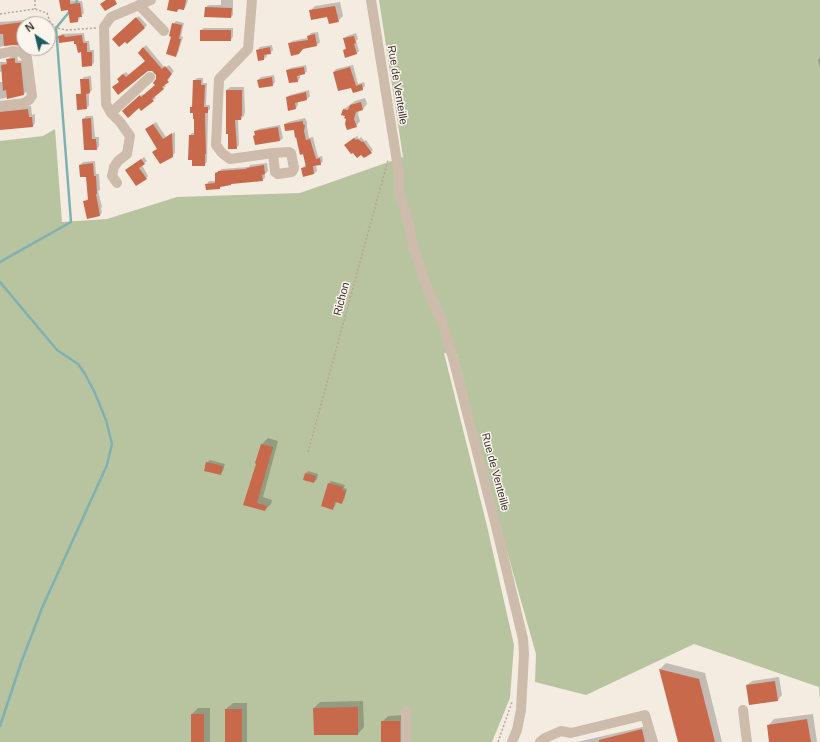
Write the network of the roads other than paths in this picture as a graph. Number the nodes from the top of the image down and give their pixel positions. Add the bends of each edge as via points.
1 (151, 0) edge
2 (252, 0) edge
3 (371, 0) edge
4 (139, 5) junction
5 (164, 31) dead end
6 (0, 54) edge
7 (150, 77) dead end
8 (0, 106) edge
9 (111, 113) junction
10 (273, 153) dead end
11 (117, 183) dead end
12 (743, 710) dead end
13 (406, 711) dead end
14 (406, 742) edge
15 (512, 742) edge
16 (540, 742) edge
17 (653, 742) edge
18 (747, 742) edge

1 - 4 street
2 - 10 street via 248,49 219,79 216,145 230,159
3 - 15 street, Rue de Venteille via 399,174 405,191 406,214 414,248 442,322 523,639 521,710
4 - 5 street
4 - 9 street via 111,17 104,27 106,104
6 - 8 street via 21,52 27,58 32,96 24,103
7 - 9 street
9 - 11 street via 130,136 127,154 114,167 112,176
12 - 18 street
13 - 14 street
16 - 17 street via 561,731 571,733 645,715

